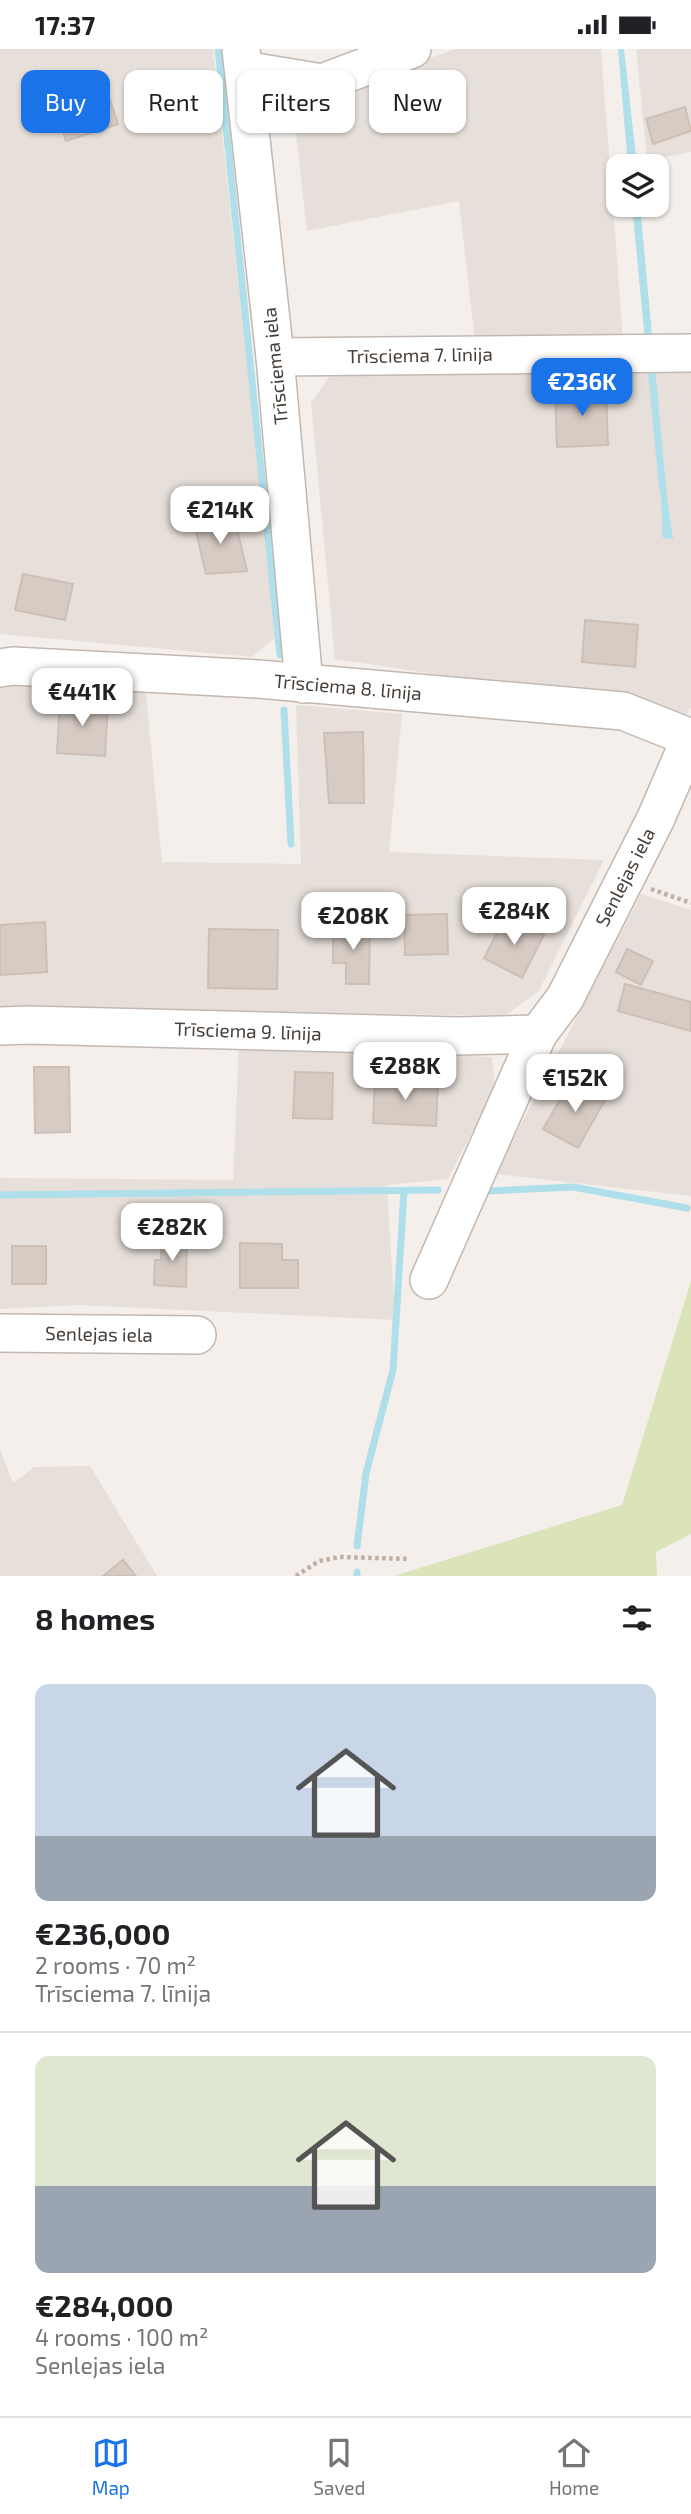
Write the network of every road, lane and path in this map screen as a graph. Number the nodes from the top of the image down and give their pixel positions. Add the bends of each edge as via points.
1 (412, 49) edge
2 (243, 60) edge
3 (691, 353) edge
4 (275, 357) junction
5 (0, 668) edge
6 (304, 684) junction
7 (691, 738) edge
8 (624, 880) junction
9 (691, 903) edge
10 (0, 1026) edge
11 (538, 1034) junction
12 (429, 1280) dead end
13 (0, 1333) edge
14 (197, 1335) dead end
15 (410, 1559) dead end
16 (296, 1576) edge

1 - 2 street via 322,83
2 - 4 street, Trīsciema iela
3 - 4 street, Trīsciema 7. līnija
4 - 6 street, Trīsciema iela
5 - 6 street, Trīsciema 8. līnija
6 - 7 street, Trīsciema 8. līnija via 623,711
7 - 8 street, Senlejas iela
8 - 9 path
8 - 11 street, Senlejas iela via 565,998
10 - 11 street, Trīsciema 9. līnija
11 - 12 street, Senlejas iela
13 - 14 street, Senlejas iela
15 - 16 path via 340,1557 319,1561

